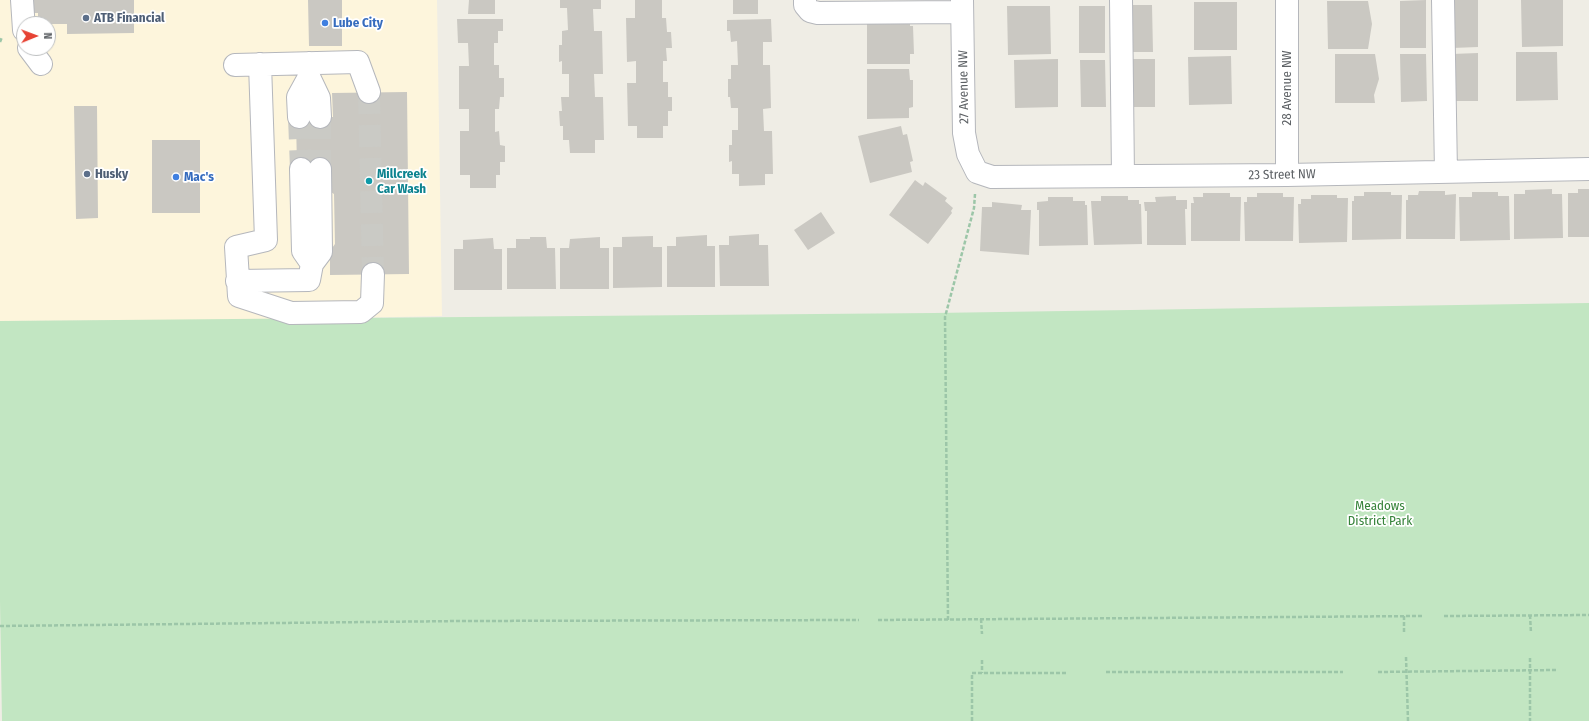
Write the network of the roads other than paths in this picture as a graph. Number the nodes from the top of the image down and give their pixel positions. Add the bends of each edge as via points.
1 (22, 0) edge
2 (805, 0) edge
3 (1121, 0) edge
4 (1287, 0) edge
5 (1443, 0) edge
6 (962, 6) edge
7 (23, 16) edge
8 (260, 64) junction
9 (235, 65) dead end
10 (309, 70) junction
11 (369, 92) tunnel mouth
12 (310, 117) tunnel mouth
13 (310, 169) tunnel mouth
14 (1589, 169) edge
15 (977, 172) joint
16 (1446, 172) junction
17 (1287, 175) junction
18 (1123, 176) junction
19 (373, 274) tunnel mouth
20 (237, 281) junction

1 - 7 street
2 - 6 street via 810,11 818,13
3 - 18 street
4 - 17 street, 28 Avenue NW
5 - 16 street
6 - 15 street, 27 Avenue NW via 964,133 968,154
8 - 9 street
8 - 10 street
8 - 20 street via 266,240 236,247
10 - 11 street via 358,62
10 - 12 street via 319,98
13 - 20 street via 303,251 312,264 309,280
14 - 16 street, 23 Street NW
15 - 18 street, 23 Street NW via 992,177
16 - 17 street, 23 Street NW
17 - 18 street, 23 Street NW
19 - 20 street via 372,303 361,312 291,313 239,296

